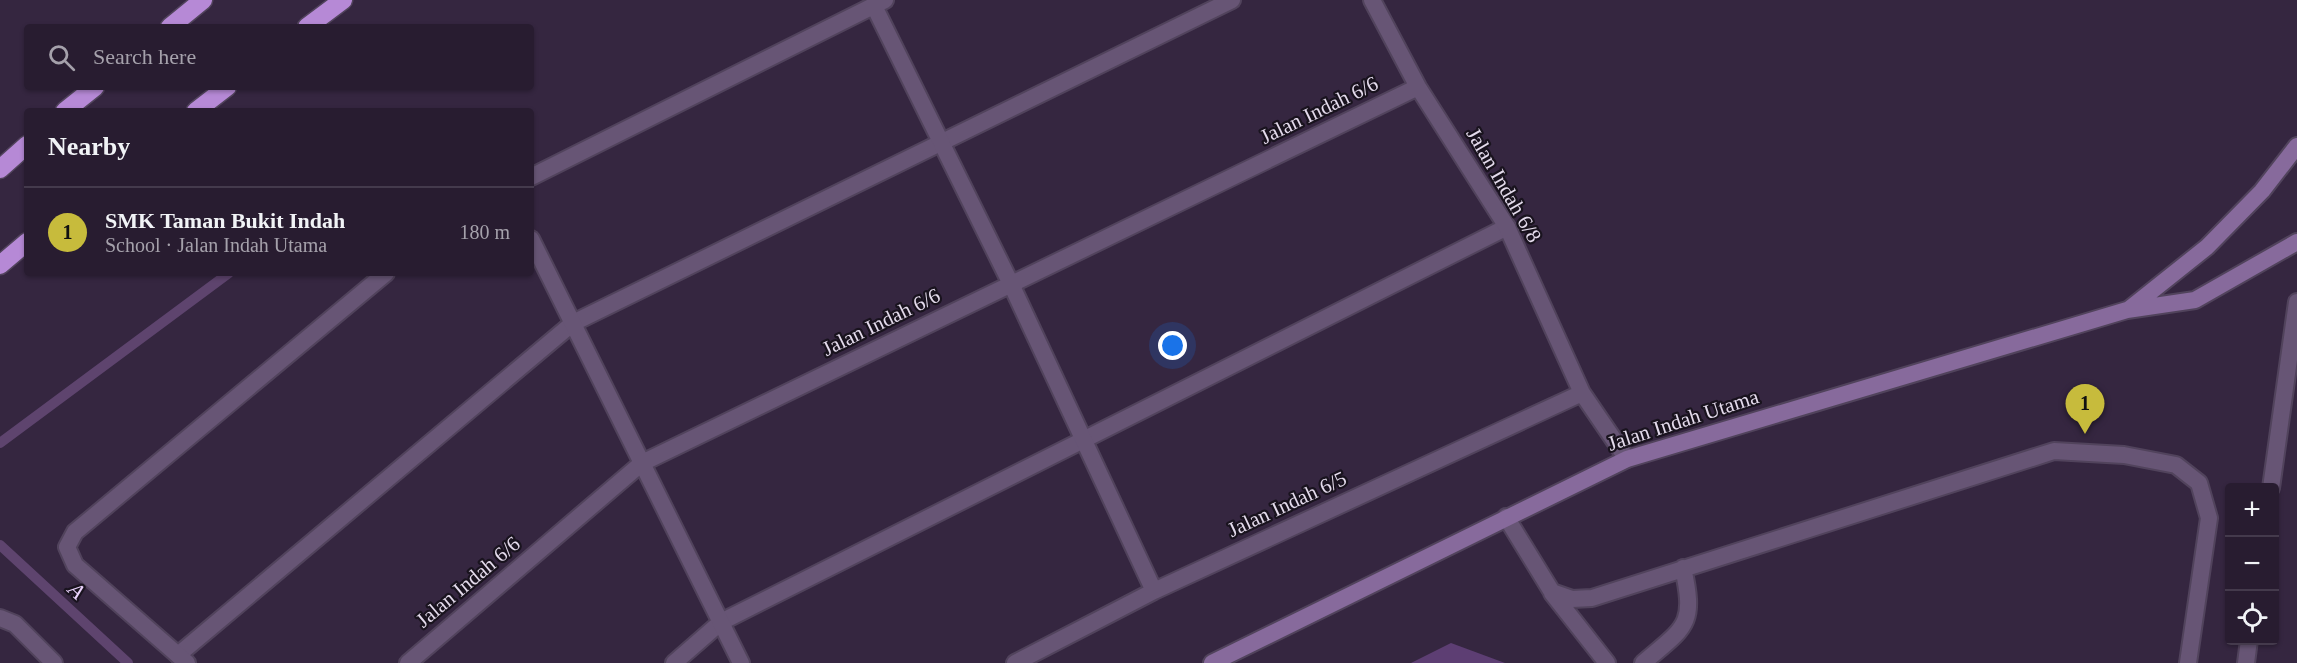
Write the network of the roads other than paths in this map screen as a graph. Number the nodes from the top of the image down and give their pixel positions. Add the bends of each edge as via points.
1 (203, 0) edge
2 (343, 0) edge
3 (1232, 0) edge
4 (1372, 0) edge
5 (880, 3) edge
6 (174, 24) edge
7 (311, 24) edge
8 (1418, 87) junction
9 (91, 90) edge
10 (223, 90) edge
11 (69, 108) edge
12 (200, 108) edge
13 (942, 143) junction
14 (2297, 146) edge
15 (24, 148) edge
16 (0, 168) edge
17 (534, 176) edge
18 (1507, 227) junction
19 (2297, 242) edge
20 (24, 245) edge
21 (534, 245) edge
22 (0, 265) edge
23 (382, 276) edge
24 (1011, 284) junction
25 (2297, 302) edge
26 (2127, 310) junction
27 (573, 323) junction
28 (1582, 393) junction
29 (1083, 438) junction
30 (1627, 459) junction
31 (642, 463) junction
32 (2272, 483) edge
33 (1506, 517) junction
34 (1683, 568) junction
35 (1154, 591) junction
36 (1552, 592) junction
37 (0, 618) edge
38 (721, 622) junction
39 (2248, 645) edge
40 (182, 659) edge
41 (54, 663) edge
42 (408, 663) edge
43 (674, 663) edge
44 (741, 663) edge
45 (1015, 663) edge
46 (1212, 663) edge
47 (1607, 663) edge
48 (1643, 663) edge
49 (2188, 663) edge
50 (2246, 663) edge

1 - 6 highway
2 - 7 highway
3 - 13 street
4 - 8 street, Jalan Indah 6/8
5 - 13 street
5 - 17 street
8 - 18 street, Jalan Indah 6/8
8 - 24 street, Jalan Indah 6/6
9 - 11 highway
10 - 12 highway
13 - 24 street
13 - 27 street
14 - 26 main road via 2262,191 2207,247
15 - 16 highway
18 - 28 street, Jalan Indah 6/8
18 - 29 street
19 - 26 main road via 2195,300
20 - 22 highway
21 - 27 street
23 - 40 street via 75,532 67,547 75,565
24 - 29 street
24 - 31 street, Jalan Indah 6/6
25 - 32 street
26 - 30 main road, Jalan Indah Utama
27 - 31 street
27 - 40 street
28 - 30 street, Jalan Indah 6/8
28 - 35 street, Jalan Indah 6/5
29 - 35 street
29 - 38 street
30 - 33 main road, Jalan Indah Utama
31 - 38 street
31 - 42 street, Jalan Indah 6/6
33 - 36 street
33 - 46 main road, Jalan Indah Utama
34 - 36 street via 1592,598 1572,599
34 - 48 street via 1690,597 1684,624
34 - 49 street via 2054,451 2124,455 2176,465 2199,483 2210,518
35 - 45 street, Jalan Indah 6/5
36 - 47 street
37 - 41 street via 15,624
38 - 43 street
38 - 44 street
39 - 50 street

